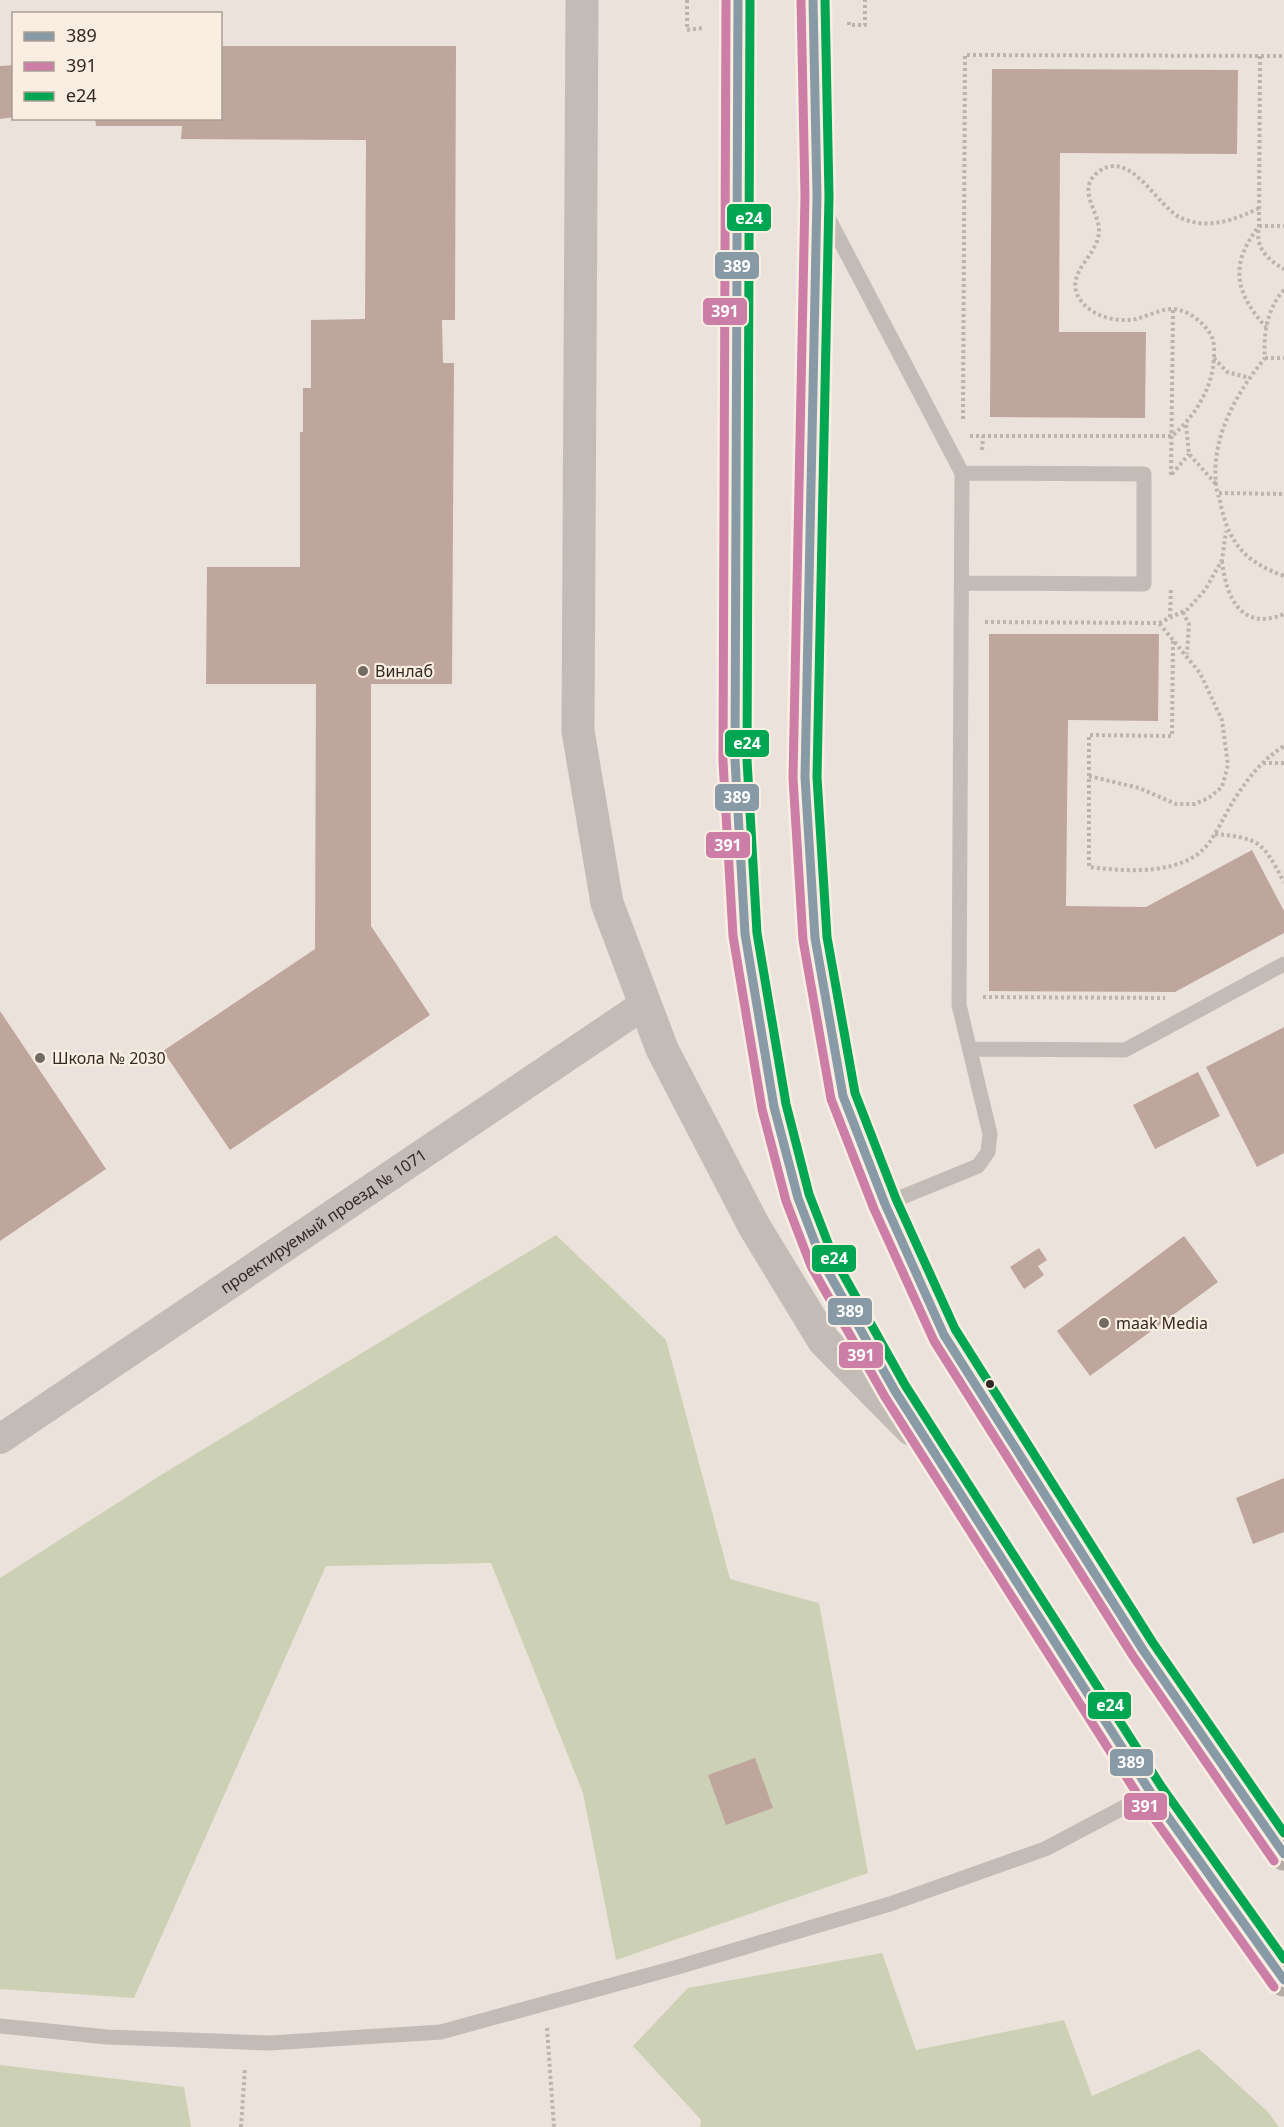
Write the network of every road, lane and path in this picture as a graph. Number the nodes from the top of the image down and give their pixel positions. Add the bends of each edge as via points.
1 (582, 0) edge
2 (687, 0) edge
3 (738, 0) edge
4 (813, 0) edge
5 (865, 0) edge
6 (849, 17) dead end
7 (702, 20) dead end
8 (1260, 56) junction
9 (1284, 56) edge
10 (817, 196) junction
11 (1259, 208) junction
12 (1259, 226) junction
13 (1284, 226) edge
14 (1284, 269) edge
15 (1284, 290) edge
16 (1173, 309) junction
17 (1266, 327) junction
18 (1214, 358) junction
19 (1265, 358) junction
20 (1284, 358) edge
21 (1250, 378) junction
22 (1186, 425) junction
23 (963, 435) junction
24 (1172, 436) junction
25 (1189, 454) junction
26 (962, 473) junction
27 (1172, 474) junction
28 (1216, 484) junction
29 (1171, 485) dead end
30 (1219, 494) junction
31 (1284, 494) edge
32 (1227, 530) junction
33 (1222, 560) junction
34 (1284, 576) edge
35 (962, 583) junction
36 (1171, 584) dead end
37 (1183, 612) junction
38 (1284, 614) edge
39 (1170, 617) junction
40 (982, 622) dead end
41 (1159, 623) junction
42 (1173, 641) junction
43 (1186, 655) junction
44 (1284, 746) edge
45 (1262, 763) junction
46 (1284, 763) edge
47 (1089, 776) junction
48 (1214, 834) junction
49 (1284, 882) edge
50 (1284, 964) edge
51 (958, 997) junction
52 (1175, 998) dead end
53 (645, 1004) junction
54 (970, 1049) junction
55 (885, 1204) junction
56 (0, 1439) edge
57 (934, 1454) junction
58 (1151, 1793) junction
59 (1284, 1854) edge
60 (1284, 1980) edge
61 (545, 2003) junction
62 (0, 2026) edge
63 (246, 2042) junction
64 (241, 2127) edge
65 (554, 2127) edge

1 - 53 street via 578,731 607,903
2 - 7 path via 687,30 702,30
3 - 57 main road via 735,760 746,933 774,1107 798,1198 822,1261
4 - 10 main road
5 - 6 path via 865,25 849,25
8 - 9 path
8 - 11 path
8 - 23 path via 965,55
10 - 26 lane
10 - 55 main road via 805,777 815,938 843,1096
11 - 12 path
11 - 16 path via 1216,224 1199,222 1181,218 1163,205 1132,170 1113,167 1097,173 1089,186 1088,200 1096,213 1099,232 1094,250 1080,266 1075,284 1079,298 1096,313 1116,320
12 - 13 path
12 - 14 path via 1261,250
12 - 17 path via 1240,258 1238,281 1246,300
15 - 17 path
16 - 18 path via 1202,324 1213,340
16 - 24 path
17 - 19 path
18 - 21 path via 1227,372
18 - 22 path via 1202,398
19 - 20 path
19 - 21 path
21 - 28 path via 1226,422 1217,453
22 - 24 path
22 - 25 path
23 - 24 path
23 - 26 path
24 - 27 path
25 - 27 path
25 - 28 path
26 - 35 lane
26 - 35 lane via 1144,474 1144,584
27 - 29 path
28 - 30 path
30 - 31 path
30 - 32 path
32 - 33 path
32 - 34 path via 1242,552 1265,569
33 - 37 path via 1205,590
33 - 38 path via 1224,582 1238,609 1252,617 1269,619
35 - 51 lane
36 - 39 path
37 - 39 path
37 - 43 path via 1189,625
39 - 41 path
40 - 41 path
41 - 42 path
42 - 43 path
42 - 47 path via 1172,736 1089,735
43 - 47 path via 1213,696 1222,720 1228,765 1222,787 1195,804 1176,804 1139,788
44 - 45 path
45 - 46 path
45 - 48 path via 1252,772
47 - 48 path via 1089,867 1173,866 1199,853
48 - 49 path via 1254,840 1268,851
50 - 54 lane via 1125,1050
51 - 52 path
51 - 54 lane
53 - 56 street, проектируемый проезд № 1071
53 - 57 street via 663,1049 753,1226 824,1341
54 - 55 lane via 990,1134 988,1152 978,1167
55 - 59 main road via 944,1335 1143,1650
57 - 58 main road
58 - 60 main road
58 - 61 lane via 1045,1849 890,1904
61 - 63 lane via 441,2032
61 - 65 path
62 - 63 lane via 106,2037
63 - 64 path

